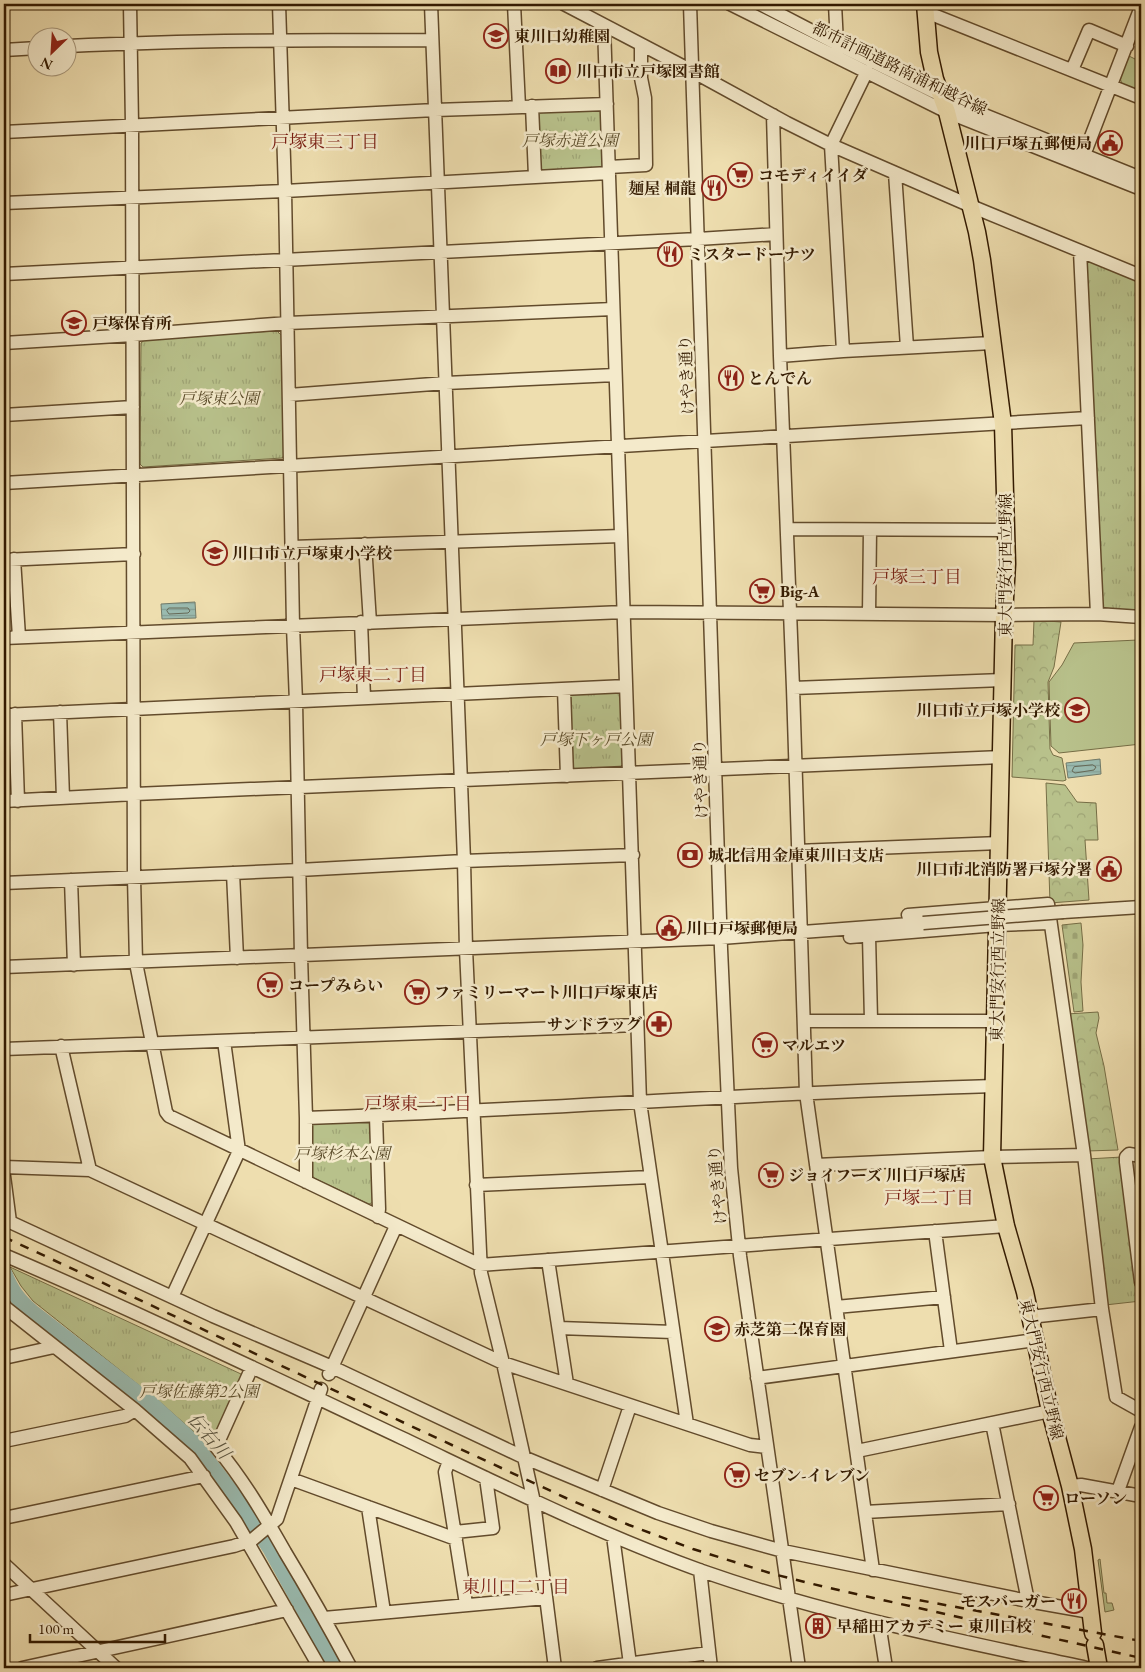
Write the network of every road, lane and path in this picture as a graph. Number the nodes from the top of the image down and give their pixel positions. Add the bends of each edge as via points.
1 (130, 4) edge
2 (279, 4) edge
3 (431, 4) edge
4 (514, 4) edge
5 (564, 4) edge
6 (690, 4) edge
7 (730, 4) edge
8 (760, 4) edge
9 (835, 4) edge
10 (1141, 7) edge
11 (926, 8) edge
12 (604, 26) junction
13 (280, 40) junction
14 (432, 40) junction
15 (132, 43) junction
16 (641, 44) junction
17 (837, 44) junction
18 (78, 46) edge
19 (1126, 46) junction
20 (28, 49) edge
21 (4, 50) edge
22 (1072, 70) junction
23 (692, 71) junction
24 (866, 71) junction
25 (1112, 86) junction
26 (941, 96) junction
27 (1141, 98) edge
28 (608, 104) junction
29 (532, 106) junction
30 (519, 107) junction
31 (435, 110) junction
32 (947, 112) junction
33 (773, 116) junction
34 (283, 117) junction
35 (132, 125) junction
36 (4, 132) edge
37 (831, 145) junction
38 (1084, 155) junction
39 (609, 170) junction
40 (895, 173) junction
41 (535, 176) junction
42 (1141, 178) edge
43 (438, 181) junction
44 (1141, 189) edge
45 (285, 191) junction
46 (133, 197) junction
47 (4, 203) edge
48 (970, 206) junction
49 (776, 234) junction
50 (698, 239) junction
51 (611, 243) junction
52 (1080, 250) junction
53 (440, 251) junction
54 (286, 260) junction
55 (133, 268) junction
56 (1141, 273) edge
57 (4, 274) edge
58 (613, 309) junction
59 (443, 317) junction
60 (288, 323) junction
61 (133, 335) junction
62 (4, 343) edge
63 (992, 343) junction
64 (907, 347) junction
65 (843, 351) junction
66 (780, 356) junction
67 (615, 375) junction
68 (446, 383) junction
69 (289, 395) junction
70 (134, 407) junction
71 (4, 414) edge
72 (1088, 418) junction
73 (1003, 424) junction
74 (783, 437) junction
75 (705, 442) junction
76 (618, 447) junction
77 (448, 457) junction
78 (290, 466) junction
79 (134, 475) junction
80 (4, 483) edge
81 (787, 529) junction
82 (870, 530) junction
83 (1007, 530) junction
84 (621, 536) junction
85 (452, 541) junction
86 (365, 544) junction
87 (292, 547) junction
88 (134, 554) junction
89 (9, 559) edge
90 (624, 612) junction
91 (711, 613) junction
92 (790, 614) junction
93 (870, 614) junction
94 (1097, 614) junction
95 (1004, 615) junction
96 (1141, 617) edge
97 (455, 619) junction
98 (366, 622) junction
99 (293, 626) junction
100 (134, 631) junction
101 (19, 637) junction
102 (4, 638) edge
103 (1003, 680) junction
104 (626, 686) junction
105 (564, 688) junction
106 (793, 688) junction
107 (458, 693) junction
108 (364, 698) junction
109 (296, 702) junction
110 (134, 708) junction
111 (60, 712) junction
112 (10, 715) edge
113 (1002, 757) junction
114 (795, 766) junction
115 (716, 770) junction
116 (630, 773) junction
117 (567, 776) junction
118 (461, 780) junction
119 (298, 788) junction
120 (135, 794) junction
121 (63, 798) junction
122 (4, 801) edge
123 (18, 801) junction
124 (1000, 842) junction
125 (797, 851) junction
126 (633, 855) junction
127 (464, 861) junction
128 (299, 870) junction
129 (233, 873) junction
130 (134, 877) junction
131 (71, 880) junction
132 (4, 883) edge
133 (1141, 907) edge
134 (998, 908) junction
135 (1049, 923) junction
136 (997, 925) junction
137 (800, 932) junction
138 (869, 936) junction
139 (721, 938) junction
140 (635, 941) junction
141 (466, 949) junction
142 (301, 956) junction
143 (237, 958) junction
144 (136, 963) junction
145 (74, 965) junction
146 (4, 968) edge
147 (871, 1020) junction
148 (804, 1021) junction
149 (996, 1021) junction
150 (637, 1024) junction
151 (470, 1030) junction
152 (304, 1037) junction
153 (224, 1041) junction
154 (152, 1042) junction
155 (61, 1046) junction
156 (4, 1049) edge
157 (994, 1086) junction
158 (806, 1093) junction
159 (728, 1097) junction
160 (640, 1102) junction
161 (473, 1112) junction
162 (376, 1116) junction
163 (306, 1118) junction
164 (239, 1151) junction
165 (1084, 1155) junction
166 (1141, 1156) edge
167 (992, 1157) junction
168 (816, 1164) junction
169 (4, 1167) edge
170 (90, 1170) junction
171 (4, 1176) edge
172 (650, 1177) junction
173 (306, 1182) junction
174 (476, 1185) junction
175 (378, 1218) junction
176 (206, 1223) junction
177 (396, 1226) junction
178 (1006, 1226) junction
179 (935, 1230) junction
180 (827, 1239) junction
181 (739, 1245) junction
182 (662, 1251) junction
183 (6, 1256) edge
184 (548, 1260) junction
185 (480, 1265) junction
186 (1141, 1282) edge
187 (172, 1297) junction
188 (363, 1297) junction
189 (944, 1297) junction
190 (4, 1305) edge
191 (836, 1307) junction
192 (1102, 1309) junction
193 (1030, 1317) junction
194 (559, 1328) junction
195 (674, 1332) junction
196 (1035, 1340) junction
197 (54, 1347) junction
198 (951, 1351) junction
199 (4, 1358) edge
200 (503, 1362) junction
201 (844, 1366) junction
202 (252, 1367) junction
203 (330, 1371) junction
204 (758, 1378) junction
205 (567, 1384) junction
206 (319, 1394) junction
207 (630, 1406) junction
208 (135, 1410) junction
209 (1050, 1411) junction
210 (1141, 1411) edge
211 (992, 1423) junction
212 (687, 1424) junction
213 (1141, 1427) edge
214 (4, 1441) edge
215 (767, 1447) junction
216 (857, 1451) junction
217 (523, 1457) junction
218 (449, 1461) junction
219 (204, 1476) junction
220 (486, 1478) junction
221 (291, 1479) junction
222 (1070, 1486) junction
223 (602, 1490) junction
224 (1118, 1491) junction
225 (1141, 1496) edge
226 (534, 1502) junction
227 (1009, 1504) junction
228 (368, 1507) junction
229 (865, 1512) junction
230 (4, 1518) edge
231 (268, 1526) junction
232 (455, 1536) junction
233 (613, 1536) junction
234 (249, 1541) junction
235 (783, 1551) junction
236 (4, 1564) edge
237 (700, 1570) junction
238 (873, 1570) junction
239 (32, 1590) junction
240 (4, 1595) edge
241 (546, 1598) junction
242 (790, 1598) junction
243 (1028, 1601) junction
244 (466, 1604) junction
245 (287, 1610) junction
246 (384, 1612) junction
247 (1090, 1612) junction
248 (324, 1618) junction
249 (879, 1623) junction
250 (99, 1652) junction
251 (710, 1653) junction
252 (630, 1664) junction
253 (22, 1668) edge
254 (116, 1668) edge
255 (320, 1668) edge
256 (351, 1668) edge
257 (555, 1668) edge
258 (597, 1668) edge
259 (711, 1668) edge
260 (799, 1668) edge
261 (886, 1668) edge
262 (1087, 1668) edge
263 (1099, 1668) edge

1 - 15 street
2 - 13 street
3 - 14 street
4 - 30 street
5 - 12 street
6 - 23 street, けやき通り
7 - 24 street, 都市計画道路南浦和越谷線
8 - 17 street, 都市計画道路南浦和越谷線
9 - 17 street
10 - 19 street
11 - 22 street
11 - 26 main road, 東大門安行西立野線 via 929,52
12 - 16 street
12 - 28 street
13 - 14 street
13 - 15 street
13 - 34 street
14 - 31 street
15 - 18 street
15 - 35 street
16 - 23 street
16 - 39 street via 646,165
17 - 26 street, 都市計画道路南浦和越谷線
19 - 22 street via 1089,30
19 - 25 street
20 - 21 street
22 - 25 street
23 - 33 street
23 - 50 street, けやき通り
24 - 32 street, 都市計画道路南浦和越谷線
24 - 37 street
25 - 27 street
25 - 38 street
26 - 32 main road, 東大門安行西立野線
26 - 38 street, 都市計画道路南浦和越谷線
28 - 29 street
28 - 39 street
29 - 30 street
29 - 41 street
30 - 31 street
31 - 34 street
31 - 43 street
32 - 44 street, 都市計画道路南浦和越谷線
32 - 48 main road, 東大門安行西立野線
33 - 37 street
33 - 49 street
34 - 35 street
34 - 45 street
35 - 36 street
35 - 46 street
37 - 40 street
37 - 65 street
38 - 42 street, 都市計画道路南浦和越谷線
39 - 41 street
39 - 51 street
40 - 48 street
40 - 64 street
41 - 43 street
43 - 45 street
43 - 53 street
45 - 46 street
45 - 54 street
46 - 47 street
46 - 55 street
48 - 52 street
48 - 63 main road, 東大門安行西立野線 via 982,260
49 - 50 street
49 - 66 street
50 - 51 street
50 - 75 street, けやき通り
51 - 53 street
51 - 58 street
52 - 56 street
52 - 72 street
53 - 54 street
53 - 59 street
54 - 55 street
54 - 60 street
55 - 57 street
55 - 61 street
58 - 59 street
58 - 67 street
59 - 60 street
59 - 68 street
60 - 61 street
60 - 69 street
61 - 62 street
61 - 70 street
63 - 64 street
63 - 73 main road, 東大門安行西立野線
64 - 65 street
65 - 66 street
66 - 74 street
67 - 68 street
67 - 76 street
68 - 69 street
68 - 77 street
69 - 78 street
70 - 71 street
70 - 79 street
72 - 73 street
72 - 94 street
73 - 74 street
73 - 83 main road, 東大門安行西立野線
74 - 75 street
74 - 81 street
75 - 76 street
75 - 91 street, けやき通り
76 - 77 street
76 - 84 street
77 - 78 street
77 - 85 street
78 - 79 street
78 - 87 street
79 - 80 street
79 - 88 street
81 - 82 street
81 - 92 street
82 - 83 street
82 - 93 street
83 - 95 main road, 東大門安行西立野線
84 - 85 street
84 - 90 street
85 - 86 street
85 - 97 street
86 - 87 street
86 - 98 street
87 - 99 street
88 - 89 street
88 - 100 street
89 - 101 street
90 - 91 street
90 - 97 street
90 - 104 street
91 - 92 street
91 - 115 street, けやき通り
92 - 93 street
92 - 106 street
93 - 95 street
94 - 95 street
94 - 96 street
95 - 103 main road, 東大門安行西立野線
97 - 98 street
97 - 107 street
98 - 99 street
98 - 108 street
99 - 100 street
99 - 109 street
100 - 101 street
100 - 110 street
101 - 102 street
103 - 106 street
103 - 113 main road, 東大門安行西立野線
104 - 105 street
104 - 116 street
105 - 107 street
105 - 117 street
106 - 114 street
107 - 108 street
107 - 118 street
108 - 109 street
109 - 110 street
109 - 119 street
110 - 111 street
110 - 120 street
111 - 112 street
111 - 121 street
112 - 123 street
113 - 114 street
113 - 124 main road, 東大門安行西立野線
114 - 115 street
114 - 125 street
115 - 116 street
115 - 139 street, けやき通り
116 - 117 street
116 - 126 street
117 - 118 street
118 - 119 street
118 - 127 street
119 - 120 street
119 - 128 street
120 - 121 street
120 - 130 street
121 - 123 street
122 - 123 street
124 - 125 street
124 - 134 main road, 東大門安行西立野線
125 - 137 street
126 - 127 street
126 - 140 street
127 - 128 street
127 - 141 street
128 - 129 street
128 - 142 street
129 - 130 street
129 - 143 street
130 - 131 street
130 - 144 street
131 - 132 street
131 - 145 street
133 - 137 street, bridge
134 - 135 street via 1048,904
134 - 136 main road, 東大門安行西立野線
134 - 137 street via 822,922
135 - 136 street
135 - 165 street
136 - 138 street
136 - 149 main road, 東大門安行西立野線
137 - 138 street via 825,938
137 - 139 street
137 - 148 street
138 - 147 street
139 - 140 street
139 - 159 street, けやき通り
140 - 141 street
140 - 150 street
141 - 142 street
141 - 151 street
142 - 143 street
142 - 152 street
143 - 144 street
144 - 145 street
144 - 154 street
145 - 146 street
147 - 148 street
147 - 149 street
148 - 158 street
149 - 157 main road, 東大門安行西立野線
150 - 151 street
150 - 160 street
151 - 152 street
151 - 161 street
152 - 153 street
152 - 163 street
153 - 154 street
153 - 164 street
154 - 155 street
154 - 164 street via 169,1116
155 - 156 street
155 - 170 street
157 - 158 street
157 - 167 main road, 東大門安行西立野線
158 - 159 street
158 - 168 street
159 - 160 street
159 - 181 street, けやき通り
160 - 161 street
160 - 172 street
161 - 162 street
161 - 174 street
162 - 163 street
162 - 175 street
163 - 173 street
164 - 173 street
164 - 176 street
165 - 167 street
165 - 192 street
166 - 186 street via 1128,1154 1126,1157
167 - 168 street
167 - 178 main road, 東大門安行西立野線
168 - 180 street
169 - 170 street
170 - 176 street
171 - 187 street via 10,1222
172 - 174 street
172 - 182 street
173 - 175 street
174 - 185 street
175 - 177 street
176 - 187 street
176 - 188 street
177 - 185 street
177 - 188 street
178 - 179 street
178 - 193 main road, 東大門安行西立野線
179 - 180 street
179 - 189 street
180 - 181 street
180 - 191 street
181 - 182 street
181 - 204 street, けやき通り
182 - 184 street
182 - 195 street
183 - 202 street
184 - 185 street
184 - 194 street
185 - 200 street
187 - 203 street
188 - 200 street
188 - 203 street
189 - 191 street
189 - 198 street
190 - 197 street
191 - 201 street
192 - 193 street
192 - 210 street via 1116,1397
193 - 196 main road, 東大門安行西立野線
194 - 195 street
194 - 205 street
195 - 212 street
196 - 198 street
196 - 209 main road, 東大門安行西立野線
197 - 199 street
197 - 208 street
198 - 201 street
200 - 205 street
200 - 217 street
201 - 204 street
201 - 216 street
202 - 206 street
202 - 231 street via 216,1447 243,1482
203 - 217 street
204 - 215 street, けやき通り
205 - 207 street
206 - 218 street
206 - 221 street
207 - 212 street
207 - 223 street
208 - 214 street via 125,1416
208 - 219 street via 190,1458
209 - 211 street
209 - 222 main road, 東大門安行西立野線
211 - 216 street
211 - 227 street
212 - 215 street via 750,1446
213 - 224 street
215 - 235 street, けやき通り
216 - 229 street
217 - 223 street
217 - 226 street
218 - 220 street
218 - 232 street via 445,1472
219 - 230 street
219 - 234 street
220 - 226 street
220 - 232 street via 493,1528
221 - 228 street
221 - 231 street via 277,1519
222 - 224 street
222 - 247 main road, 東大門安行西立野線 via 1083,1549
223 - 235 street via 711,1531
224 - 225 street
226 - 233 street
226 - 241 street
227 - 229 street
227 - 243 street
228 - 232 street
228 - 246 street
229 - 238 street
231 - 234 street
231 - 248 street
232 - 244 street
233 - 237 street
233 - 252 street
234 - 239 street
234 - 245 street
235 - 238 street
235 - 242 street, けやき通り
236 - 239 street
237 - 242 street
237 - 251 street
238 - 243 street
239 - 240 street
239 - 250 street
241 - 244 street
241 - 257 street
242 - 249 street
242 - 260 street
243 - 247 street
244 - 246 street
245 - 250 street
245 - 255 street
246 - 248 street
247 - 263 main road, 東大門安行西立野線
248 - 256 street
249 - 261 street
249 - 262 street
250 - 253 street
250 - 254 street
251 - 252 street
251 - 259 street
252 - 258 street

